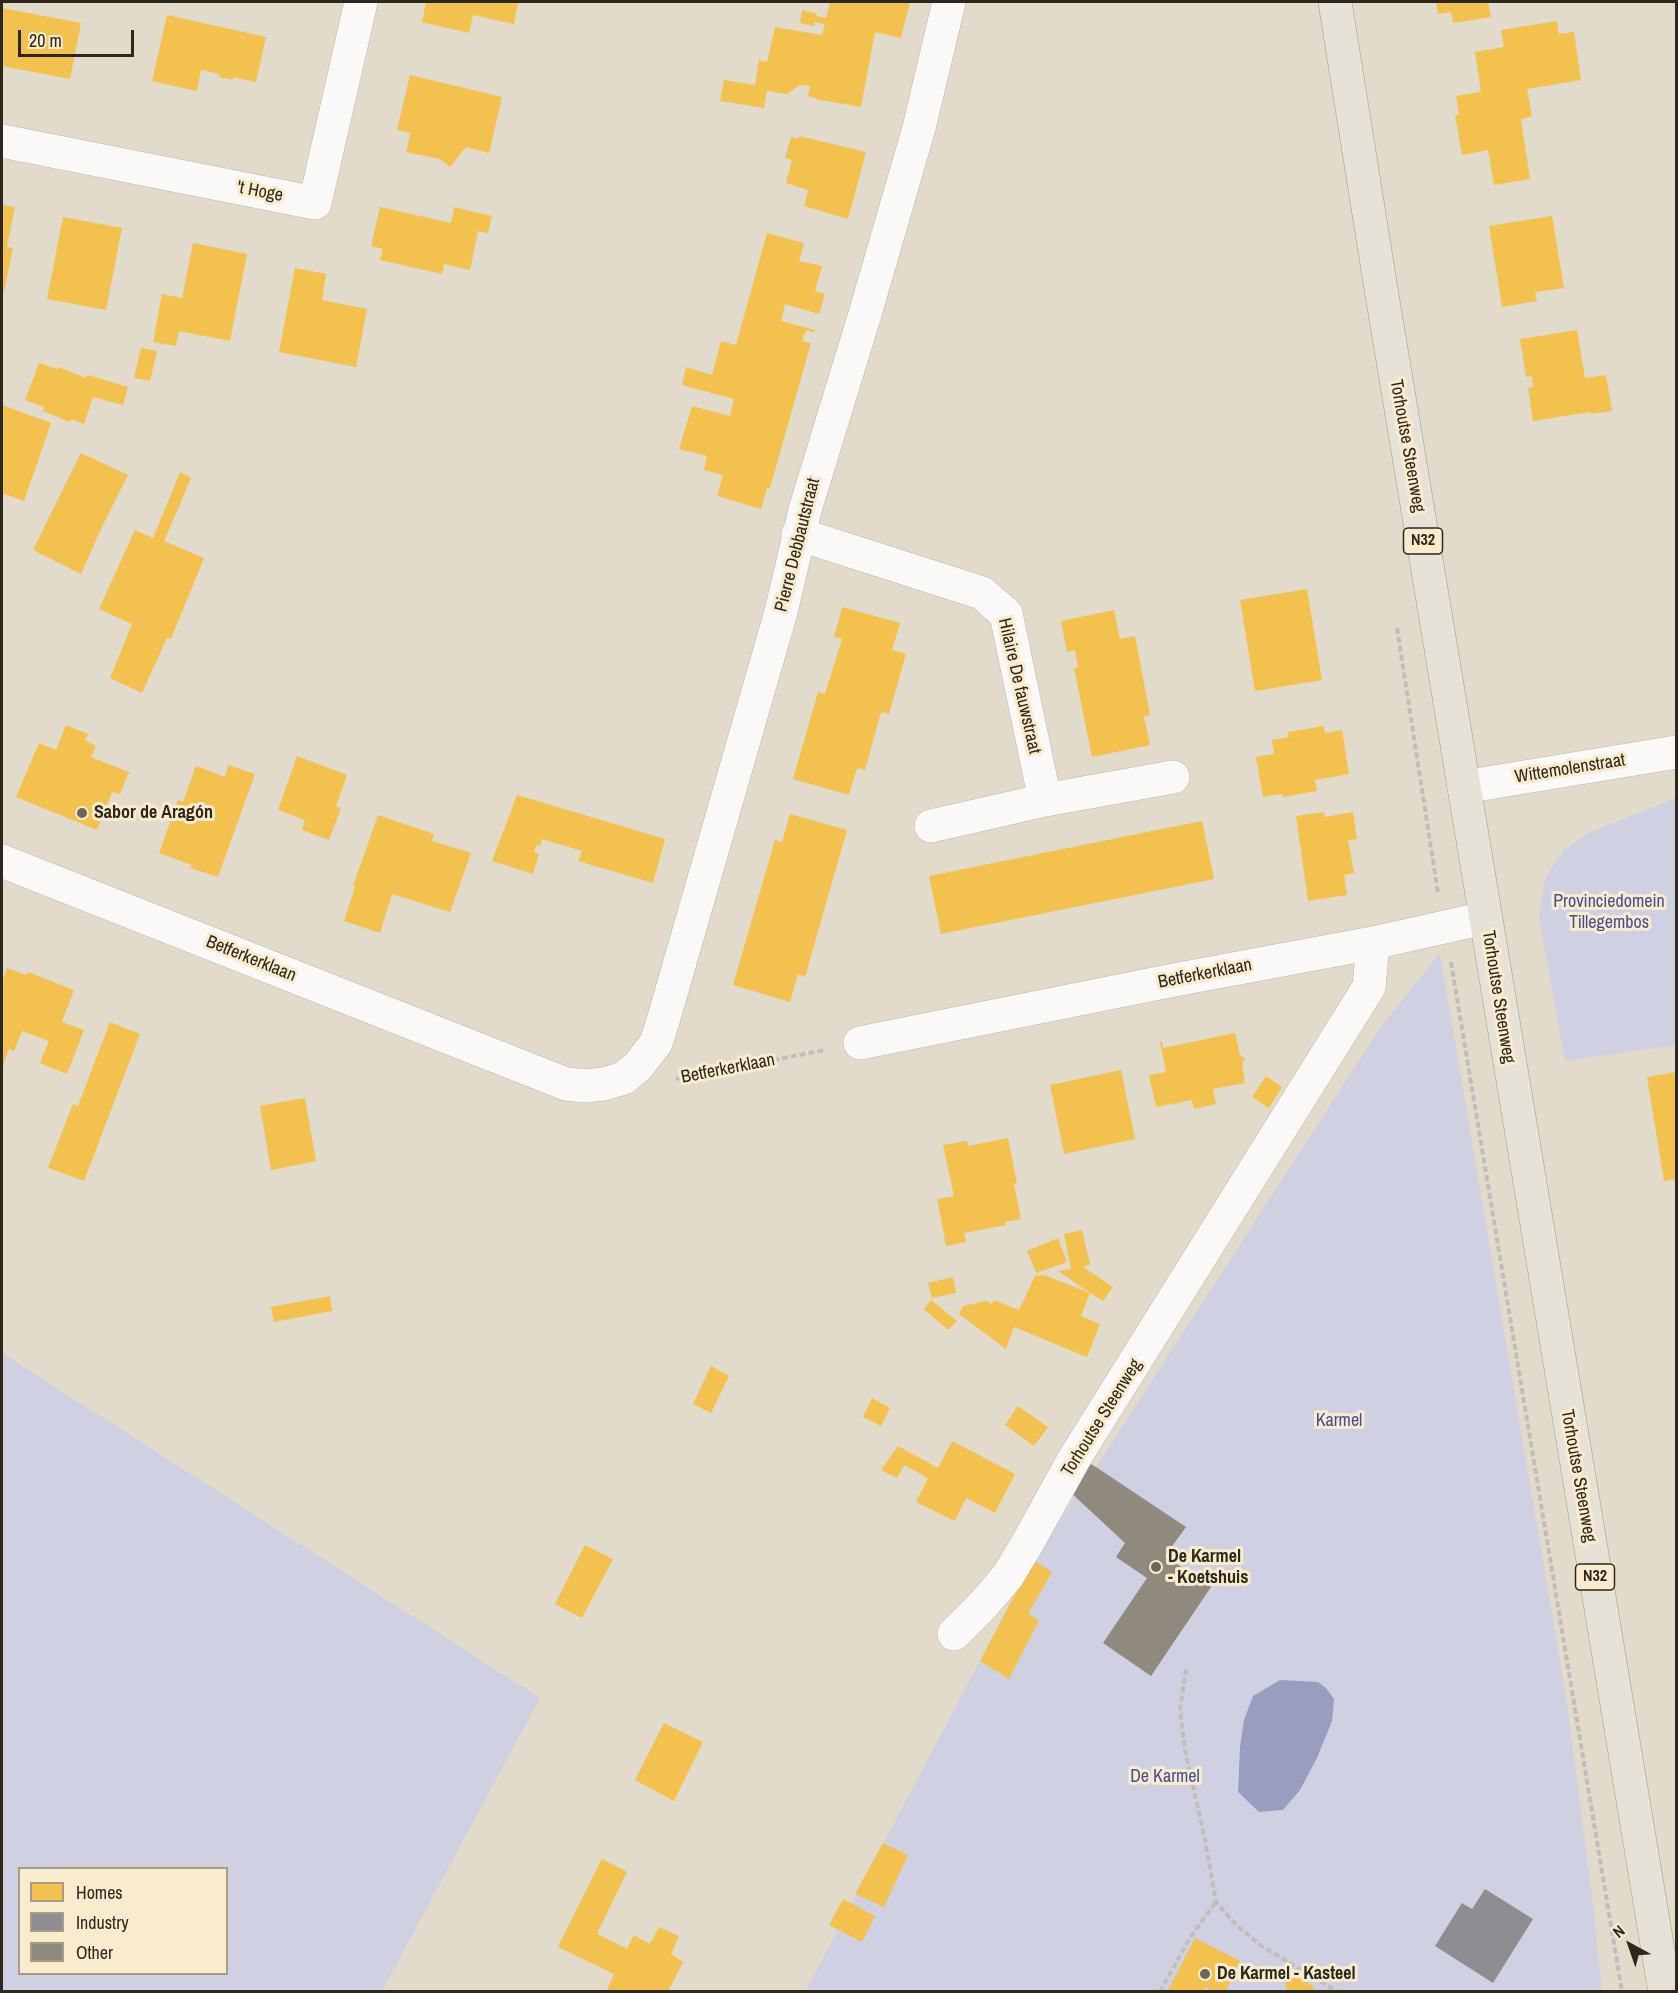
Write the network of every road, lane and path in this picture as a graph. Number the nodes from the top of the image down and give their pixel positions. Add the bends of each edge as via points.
1 (361, 2) edge
2 (949, 2) edge
3 (1335, 2) edge
4 (2, 141) edge
5 (798, 534) junction
6 (1677, 752) edge
7 (1173, 777) dead end
8 (1464, 787) junction
9 (1423, 795) dead end
10 (1045, 800) junction
11 (931, 826) dead end
12 (2, 861) edge
13 (1485, 918) junction
14 (1443, 928) junction
15 (1373, 943) junction
16 (860, 1043) joint
17 (624, 1078) junction
18 (954, 1634) dead end
19 (1186, 1669) dead end
20 (1216, 1902) junction
21 (1160, 1992) edge
22 (1338, 1992) edge
23 (1622, 1992) edge
24 (1665, 1992) edge

1 - 4 street, 't Hoge via 315,203
2 - 5 street, Pierre Debbautstraat via 916,138
3 - 8 main road, Torhoutse Steenweg / N32
5 - 10 street, Hilaire De fauwstraat via 982,593 1006,614
5 - 17 street, Pierre Debbautstraat via 781,612 656,1043
6 - 8 street, Wittemolenstraat
7 - 10 street
8 - 13 main road, Torhoutse Steenweg / N32
9 - 14 path
10 - 11 street
12 - 17 street, Betferkerklaan via 566,1084 594,1085
13 - 14 street, Betferkerklaan
13 - 24 main road, Torhoutse Steenweg / N32
14 - 15 street, Betferkerklaan
14 - 23 path
15 - 16 street, Betferkerklaan
15 - 18 street, Torhoutse Steenweg via 1369,987 1074,1459 1007,1577
16 - 17 path, Betferkerklaan via 671,1080
19 - 20 path via 1180,1710
20 - 21 path
20 - 22 path via 1263,1947

